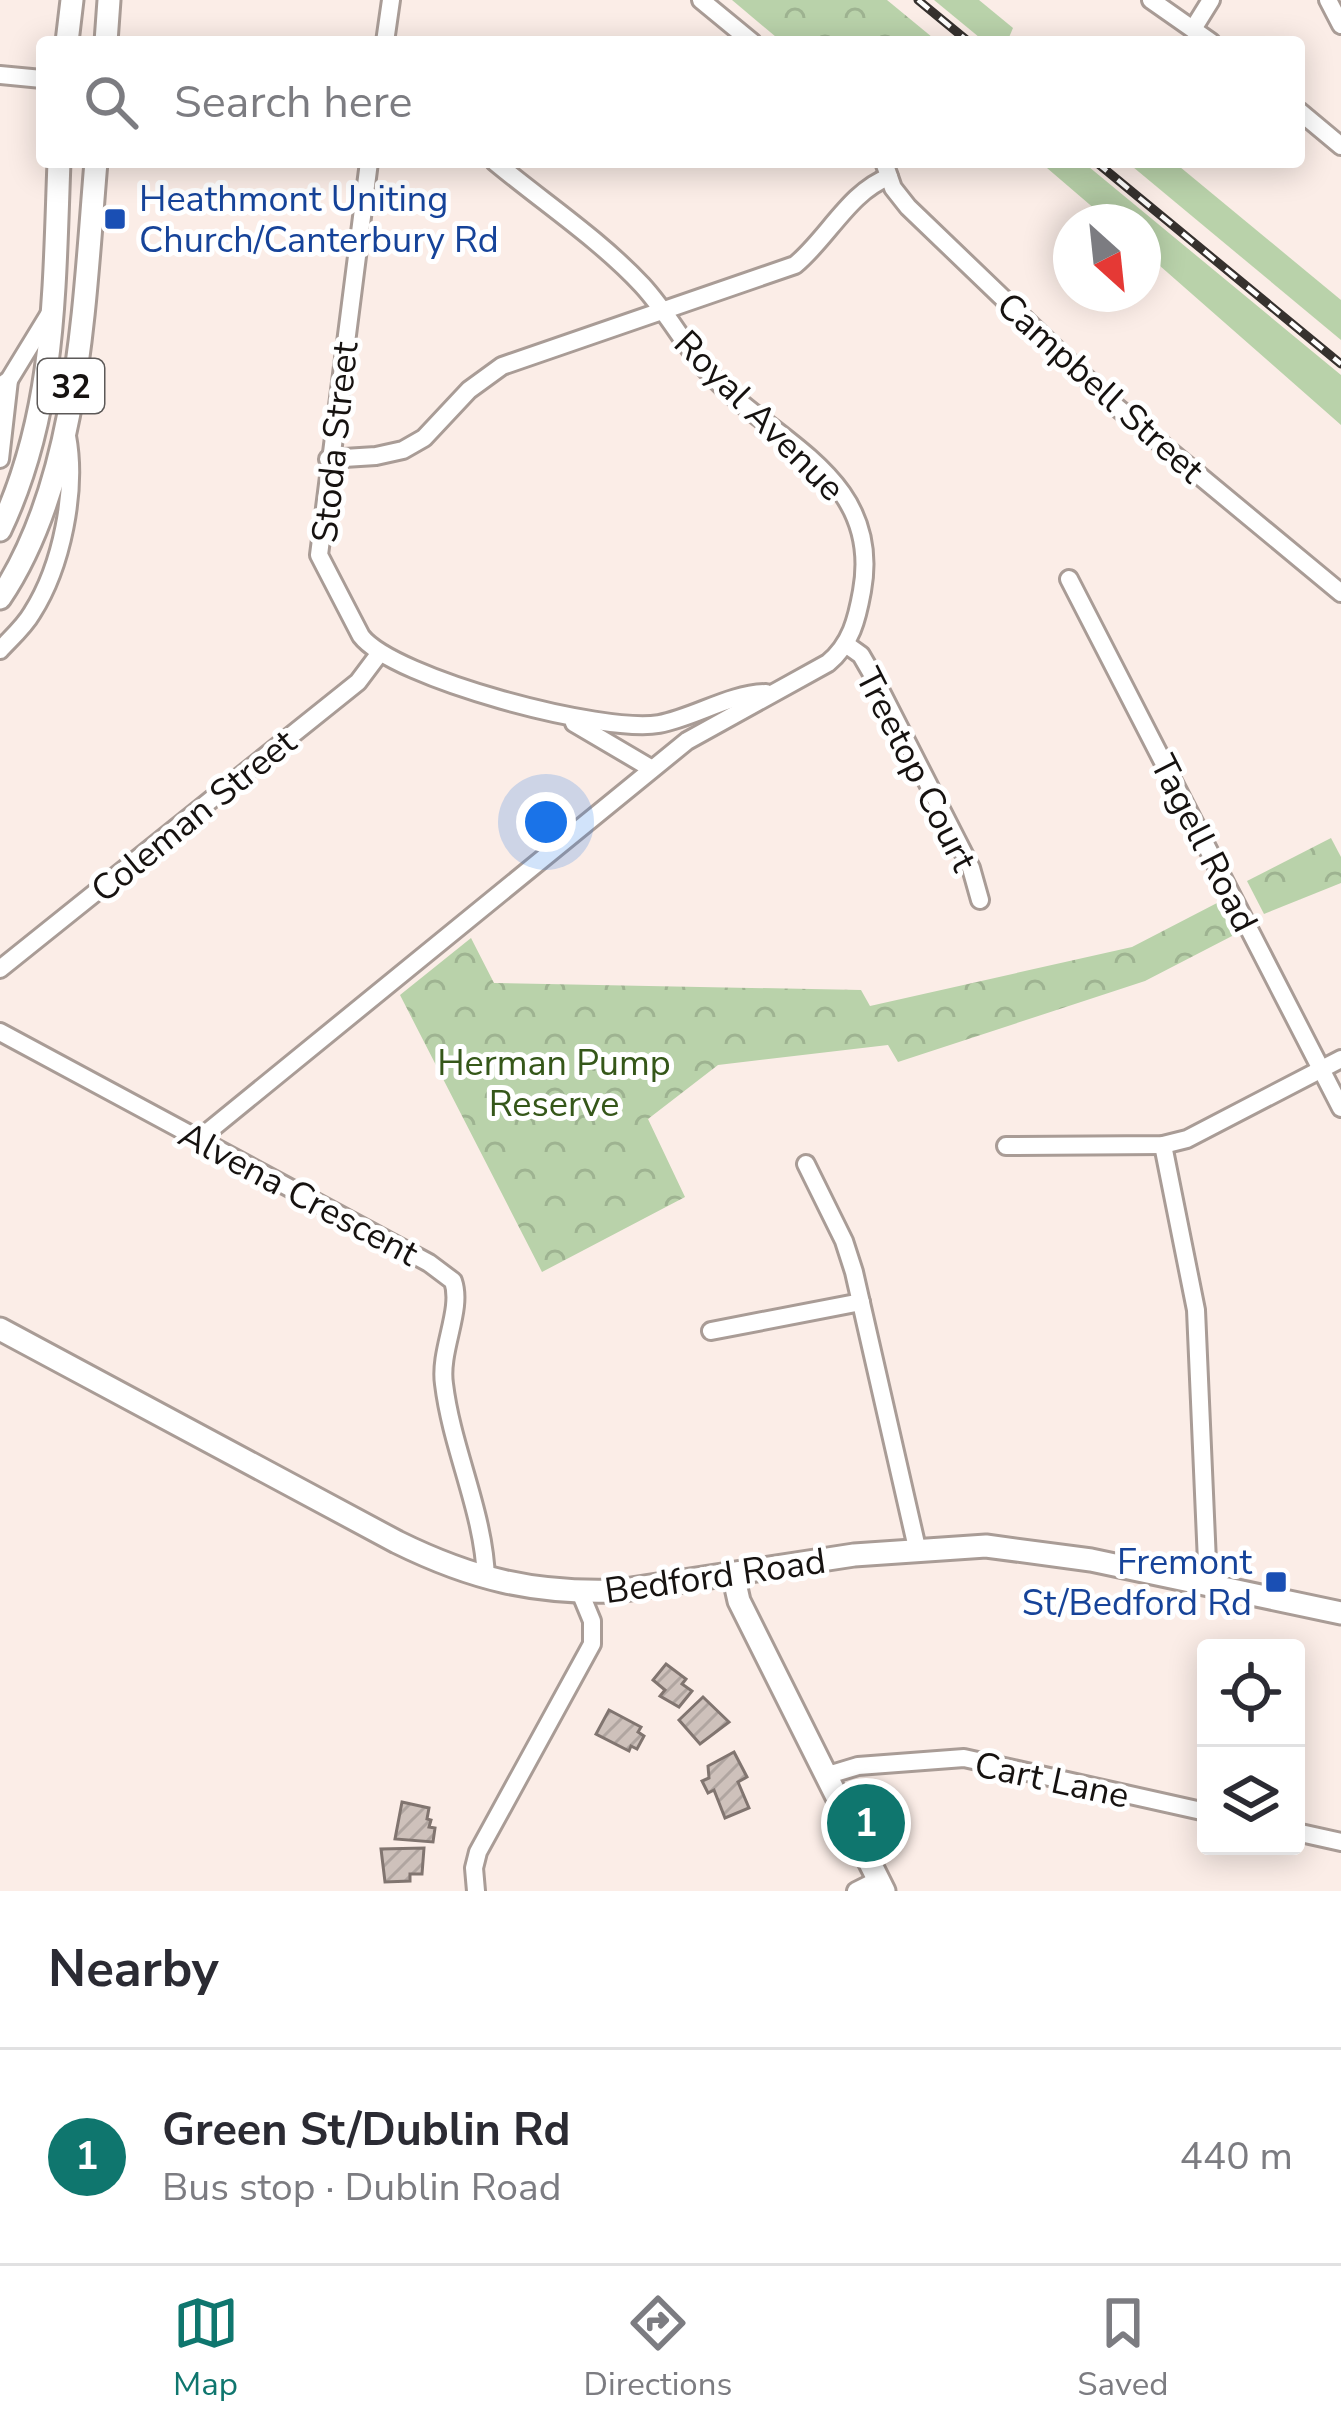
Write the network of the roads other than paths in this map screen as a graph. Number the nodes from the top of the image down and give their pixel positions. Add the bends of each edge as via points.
1 (72, 0) edge
2 (110, 0) edge
3 (391, 0) edge
4 (701, 0) edge
5 (1151, 0) edge
6 (1211, 0) edge
7 (1328, 0) edge
8 (1341, 25) edge
9 (1193, 28) junction
10 (68, 36) edge
11 (107, 36) edge
12 (387, 36) edge
13 (745, 36) edge
14 (1203, 36) edge
15 (0, 75) edge
16 (36, 78) edge
17 (1305, 116) edge
18 (1341, 146) edge
19 (59, 168) edge
20 (95, 168) edge
21 (368, 168) edge
22 (502, 168) edge
23 (886, 169) edge
24 (55, 304) junction
25 (662, 311) junction
26 (4, 387) edge
27 (39, 418) junction
28 (65, 423) junction
29 (0, 459) edge
30 (328, 459) junction
31 (0, 530) edge
32 (1069, 579) dead end
33 (1341, 593) edge
34 (0, 598) edge
35 (847, 645) junction
36 (0, 650) edge
37 (379, 654) junction
38 (773, 693) junction
39 (563, 717) junction
40 (652, 769) junction
41 (980, 899) dead end
42 (0, 969) edge
43 (0, 1032) edge
44 (1341, 1059) edge
45 (1321, 1069) junction
46 (1341, 1108) edge
47 (199, 1139) junction
48 (1163, 1145) junction
49 (1006, 1146) dead end
50 (806, 1164) dead end
51 (861, 1303) junction
52 (0, 1329) edge
53 (711, 1331) dead end
54 (917, 1548) junction
55 (734, 1574) junction
56 (487, 1580) junction
57 (1208, 1586) junction
58 (580, 1592) junction
59 (1341, 1613) edge
60 (826, 1776) junction
61 (1197, 1810) edge
62 (1305, 1834) edge
63 (1341, 1842) edge
64 (881, 1885) edge
65 (476, 1891) edge
66 (856, 1891) edge

1 - 10 main road
2 - 11 main road
3 - 12 street
4 - 13 street
5 - 9 street
6 - 9 street
7 - 8 street
9 - 14 street
15 - 16 street
17 - 18 street
19 - 24 main road, 32
20 - 28 main road, 32
21 - 30 street, Stoda Street
22 - 25 street, Royal Avenue
23 - 25 street via 795,265
23 - 33 street, Campbell Street via 908,207 1113,404
24 - 26 street
24 - 27 main road, 32
25 - 30 street via 502,366 404,450
25 - 35 street, Royal Avenue via 711,375 804,452 850,504 865,575
26 - 27 street
26 - 29 street
27 - 31 main road, 32
28 - 34 main road, 32 via 38,522
28 - 36 street via 73,470 64,535 33,613
30 - 37 street, Stoda Street via 319,555 361,637
32 - 45 street, Tagell Road
35 - 38 street
35 - 41 street, Treetop Court via 872,674
37 - 39 street
37 - 42 street, Coleman Street via 358,682
38 - 39 street via 660,724
38 - 40 street
39 - 40 street
40 - 47 street
43 - 47 street, Alvena Crescent
44 - 45 street
45 - 46 street, Tagell Road
45 - 48 street
47 - 56 street, Alvena Crescent via 453,1281 444,1388
48 - 49 street
48 - 57 street via 1196,1310
50 - 51 street via 844,1241
51 - 53 street
51 - 54 street
52 - 56 main road, Bedford Road via 398,1542
54 - 55 main road, Bedford Road
54 - 57 main road, Bedford Road via 1007,1548
55 - 58 main road, Bedford Road
55 - 60 main road via 739,1600
56 - 58 main road, Bedford Road
57 - 59 main road, Bedford Road
58 - 65 street via 592,1644 478,1852
60 - 61 street, Cart Lane via 964,1758
60 - 64 main road
62 - 63 street
64 - 66 street

